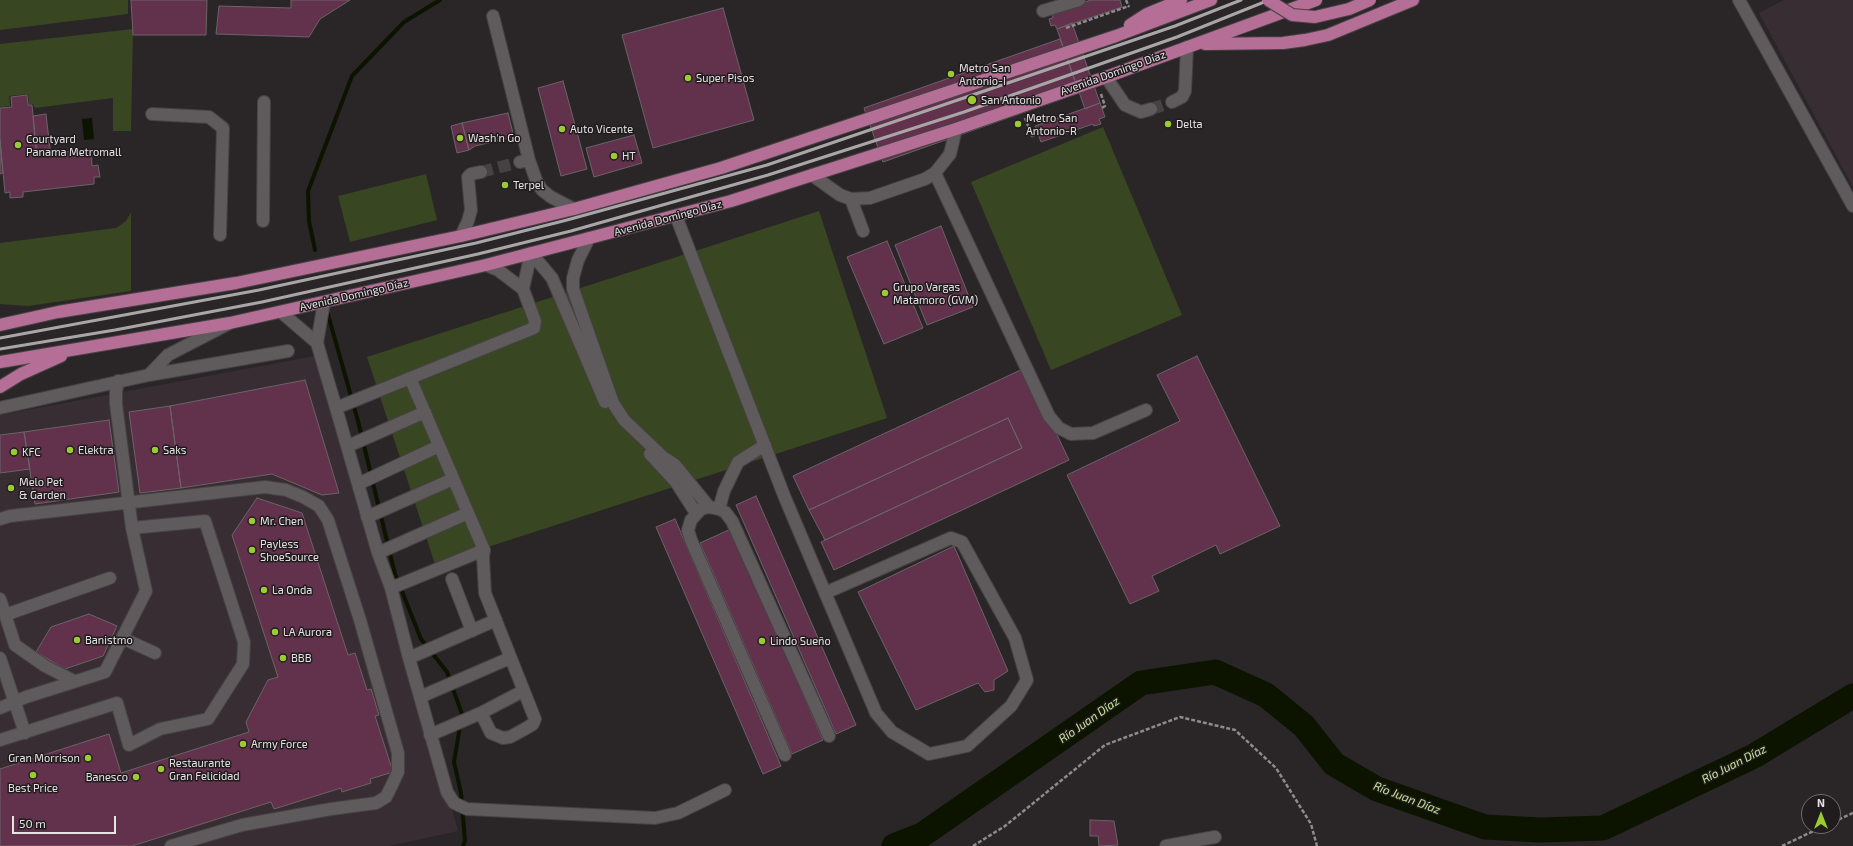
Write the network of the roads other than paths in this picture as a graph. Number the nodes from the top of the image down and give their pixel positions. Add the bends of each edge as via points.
1 (1079, 0) edge
2 (1181, 0) edge
3 (1211, 0) edge
4 (1268, 0) edge
5 (1316, 0) edge
6 (1370, 0) edge
7 (1412, 0) edge
8 (1739, 0) edge
9 (1165, 3) edge
10 (1043, 11) dead end
11 (493, 16) dead end
12 (1116, 36) junction
13 (1191, 45) junction
14 (1106, 77) junction
15 (264, 102) dead end
16 (1172, 102) tunnel mouth
17 (1151, 109) tunnel mouth
18 (152, 114) dead end
19 (956, 129) junction
20 (481, 172) tunnel mouth
21 (936, 173) junction
22 (812, 175) junction
23 (851, 199) junction
24 (1853, 206) edge
25 (574, 210) junction
26 (676, 216) junction
27 (263, 221) dead end
28 (863, 231) dead end
29 (220, 235) dead end
30 (461, 236) junction
31 (589, 238) junction
32 (531, 253) junction
33 (486, 265) junction
34 (523, 290) junction
35 (324, 302) junction
36 (58, 312) junction
37 (280, 312) junction
38 (0, 317) edge
39 (230, 323) junction
40 (0, 325) edge
41 (317, 343) junction
42 (77, 349) junction
43 (288, 351) dead end
44 (0, 362) edge
45 (149, 375) junction
46 (410, 378) junction
47 (118, 381) junction
48 (0, 387) edge
49 (0, 408) edge
50 (336, 408) junction
51 (1146, 410) dead end
52 (425, 412) junction
53 (765, 445) junction
54 (348, 446) junction
55 (439, 446) junction
56 (453, 479) junction
57 (358, 484) junction
58 (129, 503) junction
59 (714, 508) junction
60 (468, 513) junction
61 (696, 513) junction
62 (367, 517) junction
63 (0, 519) edge
64 (132, 528) junction
65 (484, 550) junction
66 (378, 553) junction
67 (110, 578) dead end
68 (452, 579) dead end
69 (391, 588) junction
70 (825, 593) junction
71 (0, 599) edge
72 (5, 615) junction
73 (496, 620) junction
74 (472, 631) junction
75 (122, 638) junction
76 (155, 653) dead end
77 (409, 658) junction
78 (510, 658) junction
79 (1, 664) edge
80 (45, 666) junction
81 (74, 681) junction
82 (54, 688) junction
83 (523, 691) junction
84 (420, 697) junction
85 (20, 700) junction
86 (0, 708) edge
87 (481, 713) junction
88 (25, 733) junction
89 (430, 735) junction
90 (829, 736) dead end
91 (0, 740) edge
92 (785, 755) dead end
93 (725, 790) dead end
94 (1215, 837) dead end
95 (171, 846) edge
96 (1166, 846) edge

1 - 10 street
2 - 9 main road
3 - 12 main road
4 - 6 main road, bridge via 1292,15 1315,17 1349,9
5 - 13 main road, Avenida Domingo Díaz
7 - 13 main road via 1328,34 1305,40
8 - 24 street
9 - 12 main road
11 - 25 street via 525,161 542,190
12 - 25 main road via 721,168
13 - 14 main road, Avenida Domingo Díaz
13 - 16 street via 1185,91 1182,97
14 - 17 street via 1125,105 1141,112
14 - 19 main road, Avenida Domingo Díaz
15 - 27 street
18 - 29 street via 209,117 223,128
19 - 21 street via 950,154
19 - 22 main road, Avenida Domingo Díaz
20 - 30 street via 468,177 471,210
21 - 23 street via 870,198
21 - 51 street via 1049,416 1059,428 1070,434 1093,433
22 - 23 street via 840,195
22 - 26 main road, Avenida Domingo Díaz
23 - 28 street
25 - 30 main road
26 - 31 main road, Avenida Domingo Díaz
26 - 53 street
30 - 36 main road via 236,283
31 - 32 main road, Avenida Domingo Díaz
31 - 59 street via 578,260 573,288 613,403 624,420 675,465
32 - 33 main road, Avenida Domingo Díaz
32 - 34 street
32 - 61 street via 552,278 611,417 676,482
33 - 34 street via 498,270
33 - 35 main road, Avenida Domingo Díaz
34 - 46 street via 535,321 534,328
35 - 37 main road, Avenida Domingo Díaz
35 - 41 street
36 - 38 main road
36 - 40 main road
37 - 39 main road, Avenida Domingo Díaz
37 - 41 street
39 - 42 main road, Avenida Domingo Díaz
39 - 45 street via 168,355
41 - 50 street
42 - 44 main road, Avenida Domingo Díaz
42 - 48 main road via 21,374
43 - 45 street
45 - 47 street
46 - 50 street
46 - 52 street
47 - 49 street
47 - 58 street via 116,404
50 - 54 street
52 - 54 street
52 - 55 street
53 - 59 street via 738,462
53 - 70 street
54 - 57 street
55 - 56 street
55 - 57 street
56 - 60 street
56 - 62 street
57 - 62 street
58 - 63 street
58 - 64 street
58 - 95 street via 265,487 286,490 319,506 328,520 360,620 398,753 398,772 386,797 376,803 242,825
59 - 61 street
59 - 90 street via 726,512 732,521
60 - 65 street
60 - 66 street
61 - 92 street via 688,530 691,540
62 - 66 street
64 - 75 street via 146,591
64 - 88 street via 205,521 244,642 243,664 208,719 162,726 129,745 120,702
65 - 69 street
65 - 73 street via 485,593
66 - 69 street
67 - 72 street
68 - 74 street
69 - 77 street
70 - 70 street via 876,713 892,732 929,754 967,746 1011,706 1027,680 1015,638 962,542 951,538
71 - 72 street
72 - 80 street via 15,645
73 - 74 street
73 - 78 street
74 - 77 street
75 - 76 street
75 - 81 street via 105,672
77 - 84 street
78 - 83 street
78 - 84 street
79 - 85 street
80 - 81 street
80 - 82 street
81 - 82 street
82 - 85 street
83 - 87 street
83 - 87 street via 535,719 533,724 524,730 510,737 497,737 491,733
84 - 89 street
85 - 86 street
85 - 88 street
87 - 89 street
88 - 91 street
89 - 93 street via 447,792 454,804 467,810 655,818 678,813
94 - 96 street

